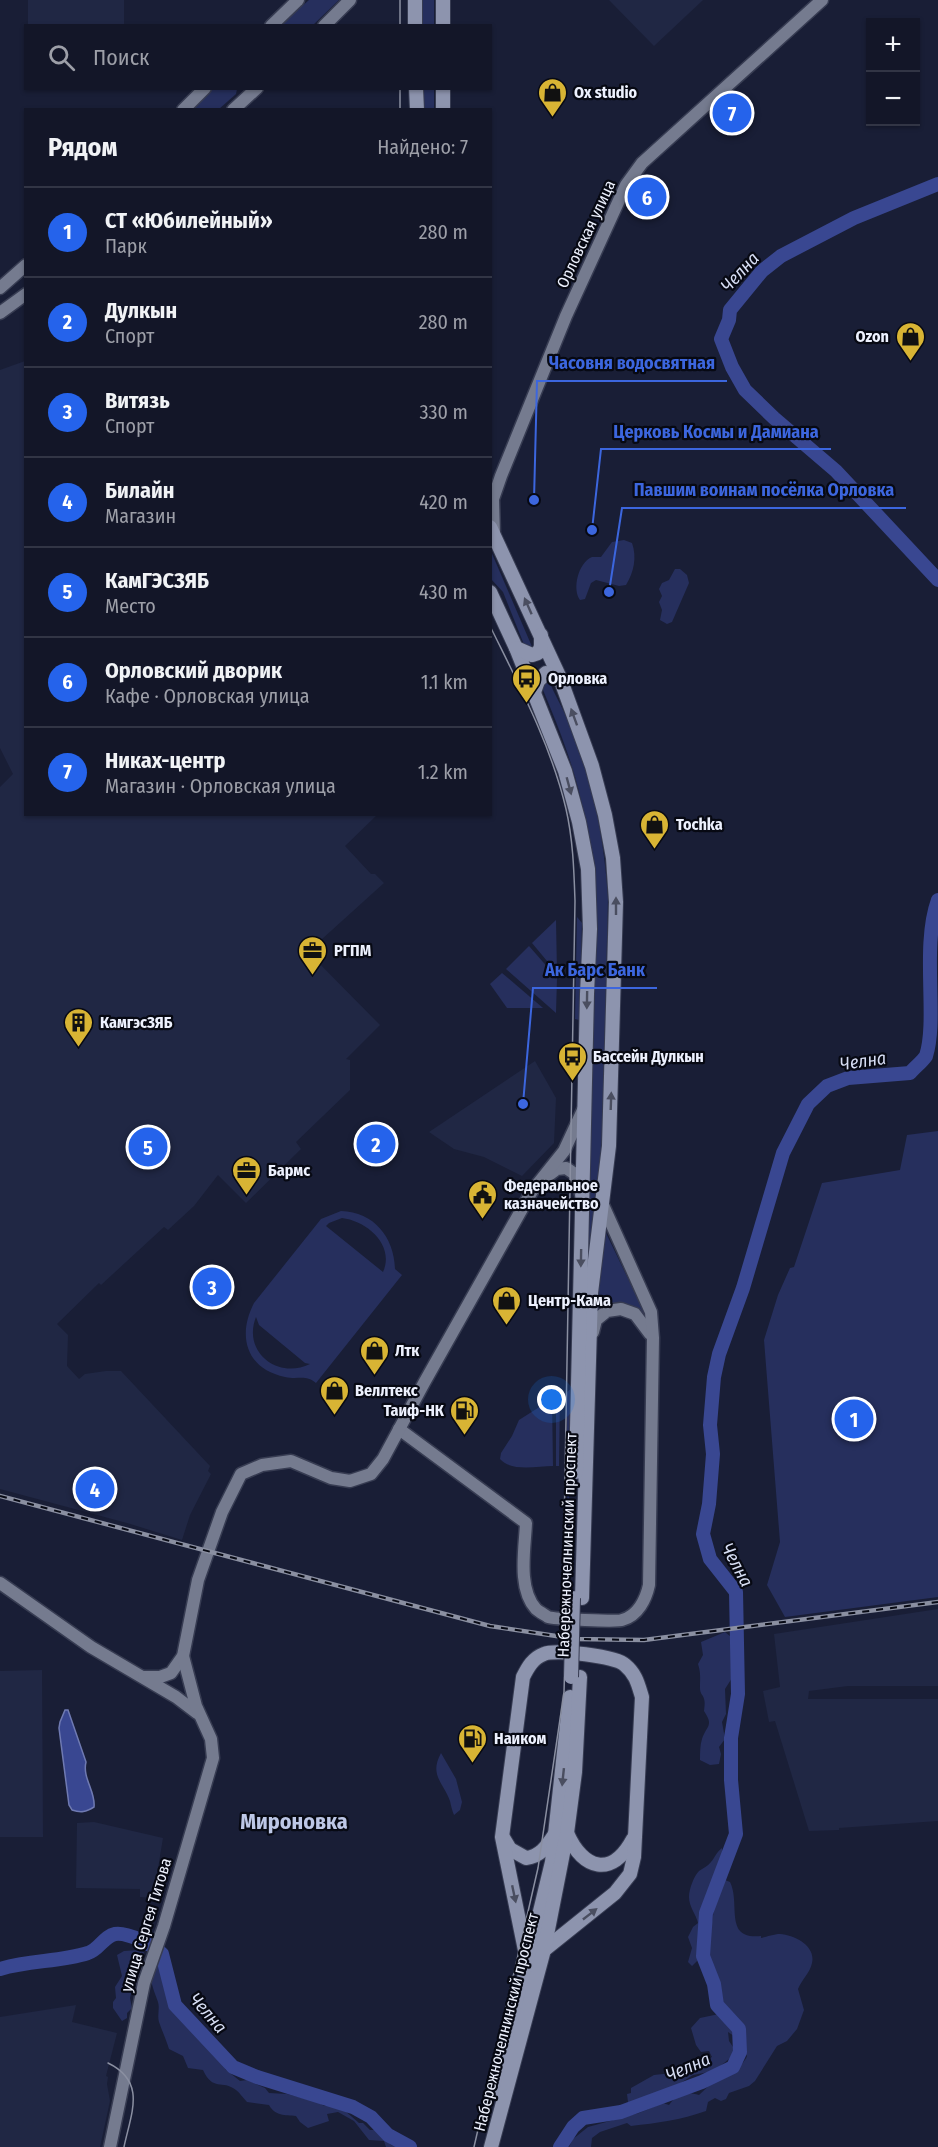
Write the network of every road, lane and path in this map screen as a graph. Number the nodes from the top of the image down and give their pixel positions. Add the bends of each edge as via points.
1 (298, 0) edge
2 (350, 0) edge
3 (415, 0) edge
4 (444, 0) edge
5 (822, 0) edge
6 (273, 24) edge
7 (326, 24) edge
8 (415, 24) edge
9 (443, 24) edge
10 (203, 90) edge
11 (242, 90) edge
12 (255, 90) edge
13 (416, 90) edge
14 (443, 90) edge
15 (238, 106) edge
16 (185, 108) edge
17 (417, 108) edge
18 (443, 108) edge
19 (24, 267) edge
20 (1, 287) edge
21 (24, 295) edge
22 (3, 311) edge
23 (497, 477) edge
24 (492, 531) edge
25 (492, 596) edge
26 (541, 635) junction
27 (516, 648) junction
28 (560, 678) junction
29 (534, 692) junction
30 (585, 1106) junction
31 (543, 1179) junction
32 (582, 1200) junction
33 (603, 1205) junction
34 (653, 1338) junction
35 (589, 1345) junction
36 (399, 1429) junction
37 (0, 1583) edge
38 (577, 1598) junction
39 (183, 1656) junction
40 (144, 1677) junction
41 (200, 1716) junction
42 (561, 1833) junction
43 (635, 1835) junction
44 (502, 1837) junction
45 (544, 1950) junction
46 (528, 1965) junction
47 (490, 2132) junction
48 (110, 2147) edge
49 (482, 2147) edge
50 (490, 2147) edge

1 - 6 street
2 - 7 street
3 - 8 main road
4 - 9 main road
5 - 23 street, Орловская улица via 642,162 626,185
10 - 16 street
11 - 15 street
12 - 15 street
13 - 17 main road
14 - 18 main road
19 - 20 street
20 - 22 street
21 - 22 street
23 - 24 street, Орловская улица
26 -> 24 main road, Набережночелнинский проспект
25 - 27 main road, Набережночелнинский проспект
26 - 27 main road via 538,653 532,655
26 - 28 main road, Набережночелнинский проспект
27 - 29 main road, Набережночелнинский проспект
28 - 29 main road via 546,673
33 -> 28 main road, Набережночелнинский проспект via 610,1134 615,880 592,766
29 -> 30 main road, Набережночелнинский проспект via 565,771 588,869
30 - 31 street via 564,1151
30 - 32 main road, Набережночелнинский проспект
31 - 32 street via 566,1167 575,1174
31 - 36 street via 532,1191
32 -> 38 main road, Набережночелнинский проспект
33 - 34 street via 651,1312
33 - 35 main road, Набережночелнинский проспект via 591,1293
34 - 35 street via 635,1314 621,1309 607,1311 596,1320
34 - 36 street via 649,1585 646,1599 636,1612 622,1620 548,1617 536,1609 524,1577 526,1523
35 - 38 main road, Набережночелнинский проспект
36 - 39 street via 371,1474 350,1481 331,1478 291,1461 262,1465 241,1474 222,1512 198,1580
37 - 40 street via 91,1647
38 - 42 main road, Набережночелнинский проспект, bridge via 575,1677
39 - 40 street via 171,1673
39 - 41 street, улица Сергея Титова
40 - 41 street
41 - 48 street, улица Сергея Титова via 214,1748 212,1767 144,1983
42 - 43 main road via 582,1858 594,1865 609,1865 625,1854
42 - 44 main road via 536,1856 526,1858 510,1849
42 - 45 main road, Набережночелнинский проспект
42 - 46 main road, Набережночелнинский проспект
43 - 44 main road via 642,1697 636,1676 624,1663 608,1657 547,1652 529,1665 523,1677
45 -> 43 main road via 615,1893 630,1874
44 -> 46 main road
45 - 47 main road, Набережночелнинский проспект
46 - 47 main road, Набережночелнинский проспект
47 - 49 main road, Набережночелнинский проспект
47 - 50 main road, Набережночелнинский проспект

